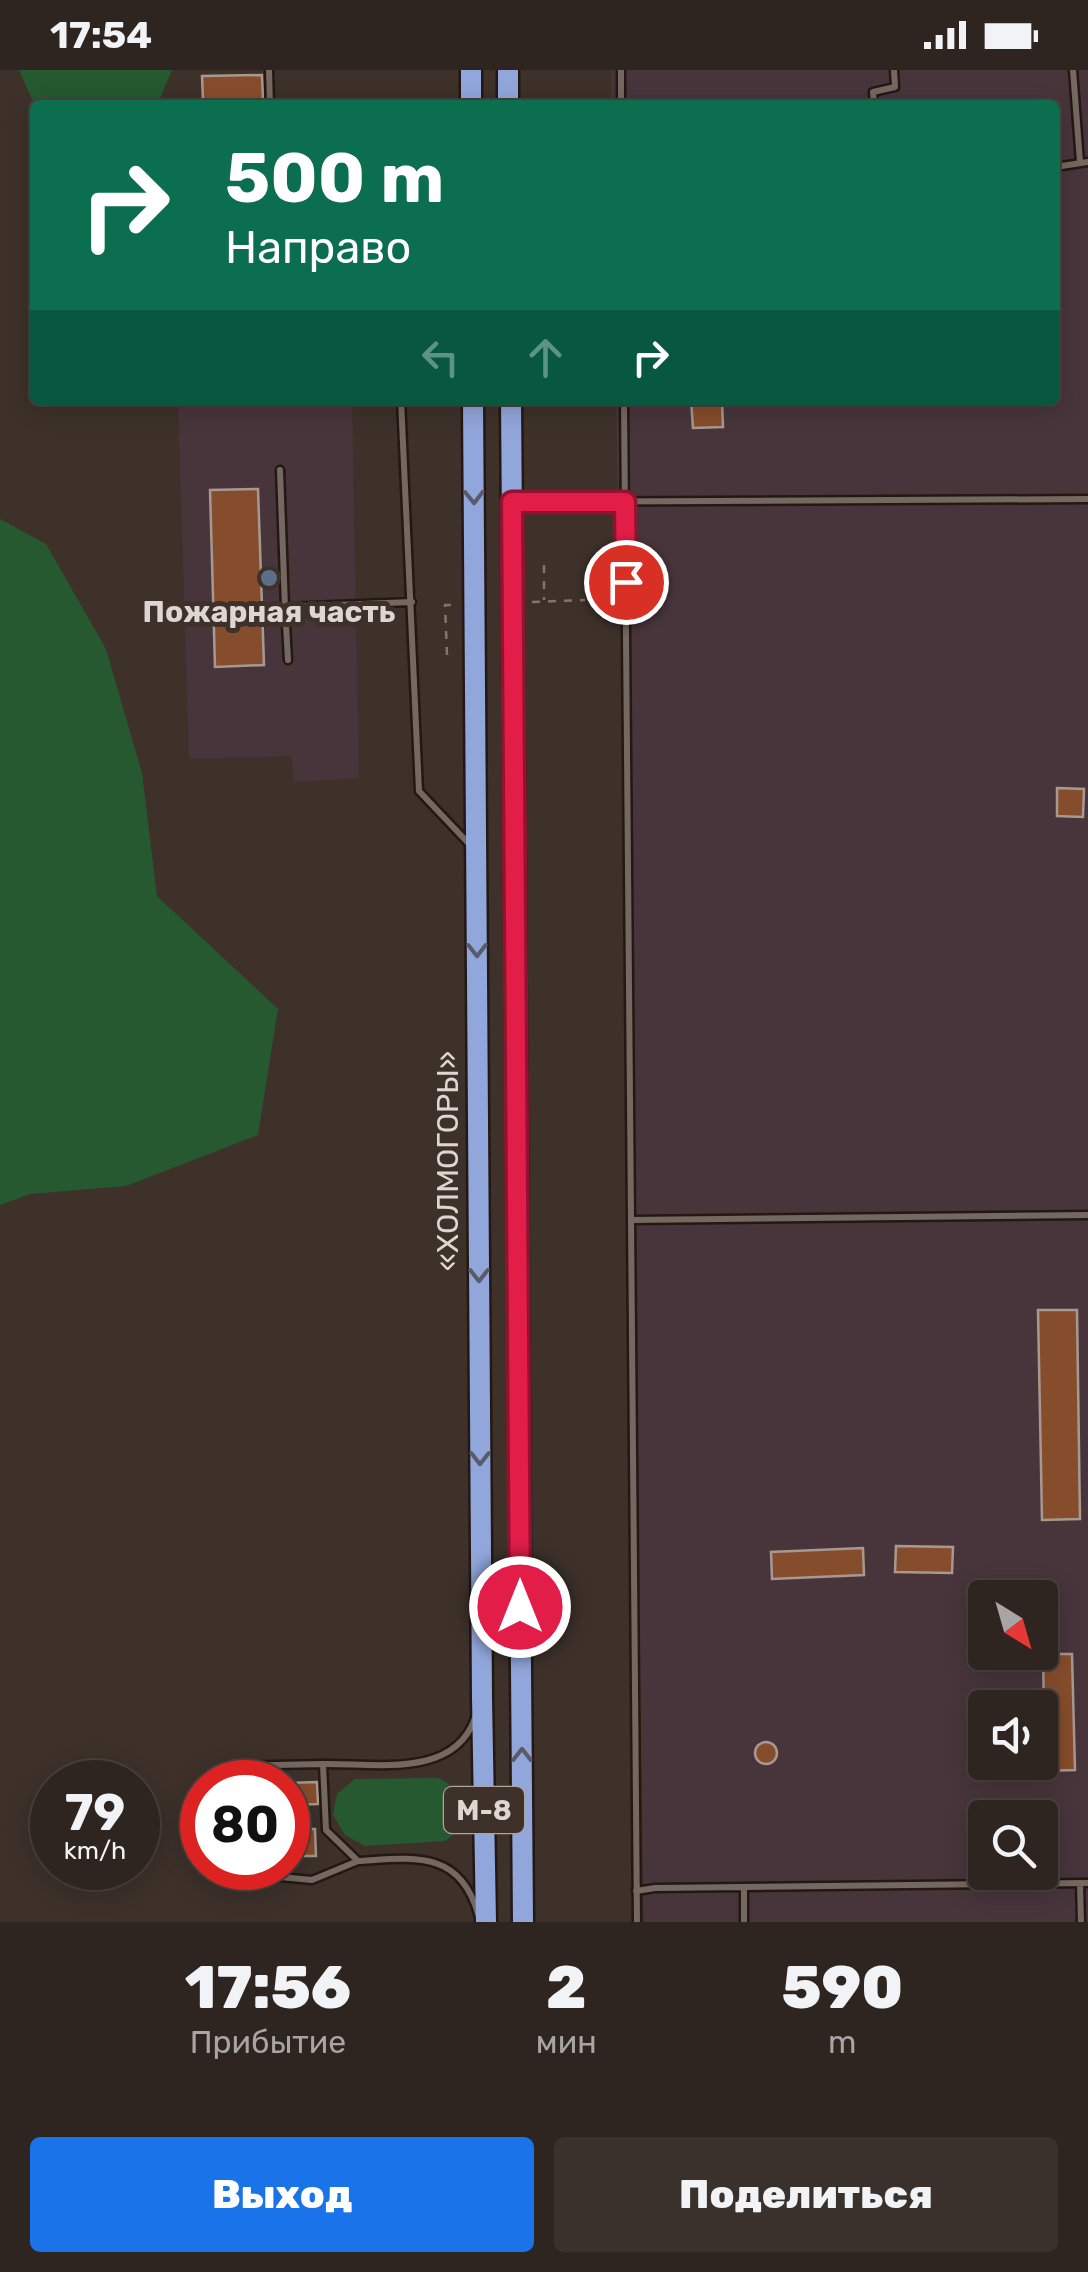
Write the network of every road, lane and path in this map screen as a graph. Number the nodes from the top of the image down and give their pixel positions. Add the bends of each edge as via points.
1 (269, 70) edge
2 (470, 70) edge
3 (508, 70) edge
4 (621, 70) edge
5 (894, 70) edge
6 (1073, 70) edge
7 (270, 100) edge
8 (471, 100) edge
9 (508, 100) edge
10 (622, 100) edge
11 (874, 100) edge
12 (1084, 162) edge
13 (401, 405) edge
14 (474, 405) edge
15 (511, 405) edge
16 (624, 405) edge
17 (280, 470) dead end
18 (1088, 499) edge
19 (512, 502) junction
20 (625, 502) junction
21 (544, 565) dead end
22 (412, 602) junction
23 (544, 602) dead end
24 (285, 607) junction
25 (288, 660) dead end
26 (477, 852) junction
27 (514, 852) junction
28 (1088, 1216) edge
29 (631, 1220) junction
30 (482, 1698) junction
31 (310, 1764) edge
32 (323, 1764) junction
33 (358, 1860) junction
34 (310, 1880) edge
35 (1084, 1883) edge
36 (744, 1887) junction
37 (636, 1891) junction
38 (483, 1922) edge
39 (523, 1922) edge
40 (636, 1922) edge
41 (744, 1922) edge
42 (1080, 1922) edge

1 - 7 lane
2 - 8 highway
3 - 9 highway
4 - 10 lane
5 - 11 lane via 894,86 874,92
6 - 12 lane
13 - 22 lane
14 -> 26 highway, «ХОЛМОГОРЫ» / М-8
15 - 19 highway, М-8
16 - 20 lane
17 - 24 lane
18 - 20 lane
19 - 20 lane
19 - 27 highway, М-8
20 - 29 lane
21 - 23 path
22 - 24 lane
22 - 26 lane via 419,791
24 - 25 lane
26 - 27 highway
26 -> 30 highway, «ХОЛМОГОРЫ» / М-8
39 -> 27 highway, М-8
28 - 29 lane
29 - 37 lane
30 - 32 lane via 470,1733 438,1760
30 - 38 highway, «ХОЛМОГОРЫ» / М-8
31 - 32 lane
32 - 33 lane via 326,1830
33 - 34 lane
33 - 38 lane via 438,1861 472,1894
35 - 36 lane
35 - 42 lane
36 - 37 lane
36 - 41 lane
37 - 40 lane

